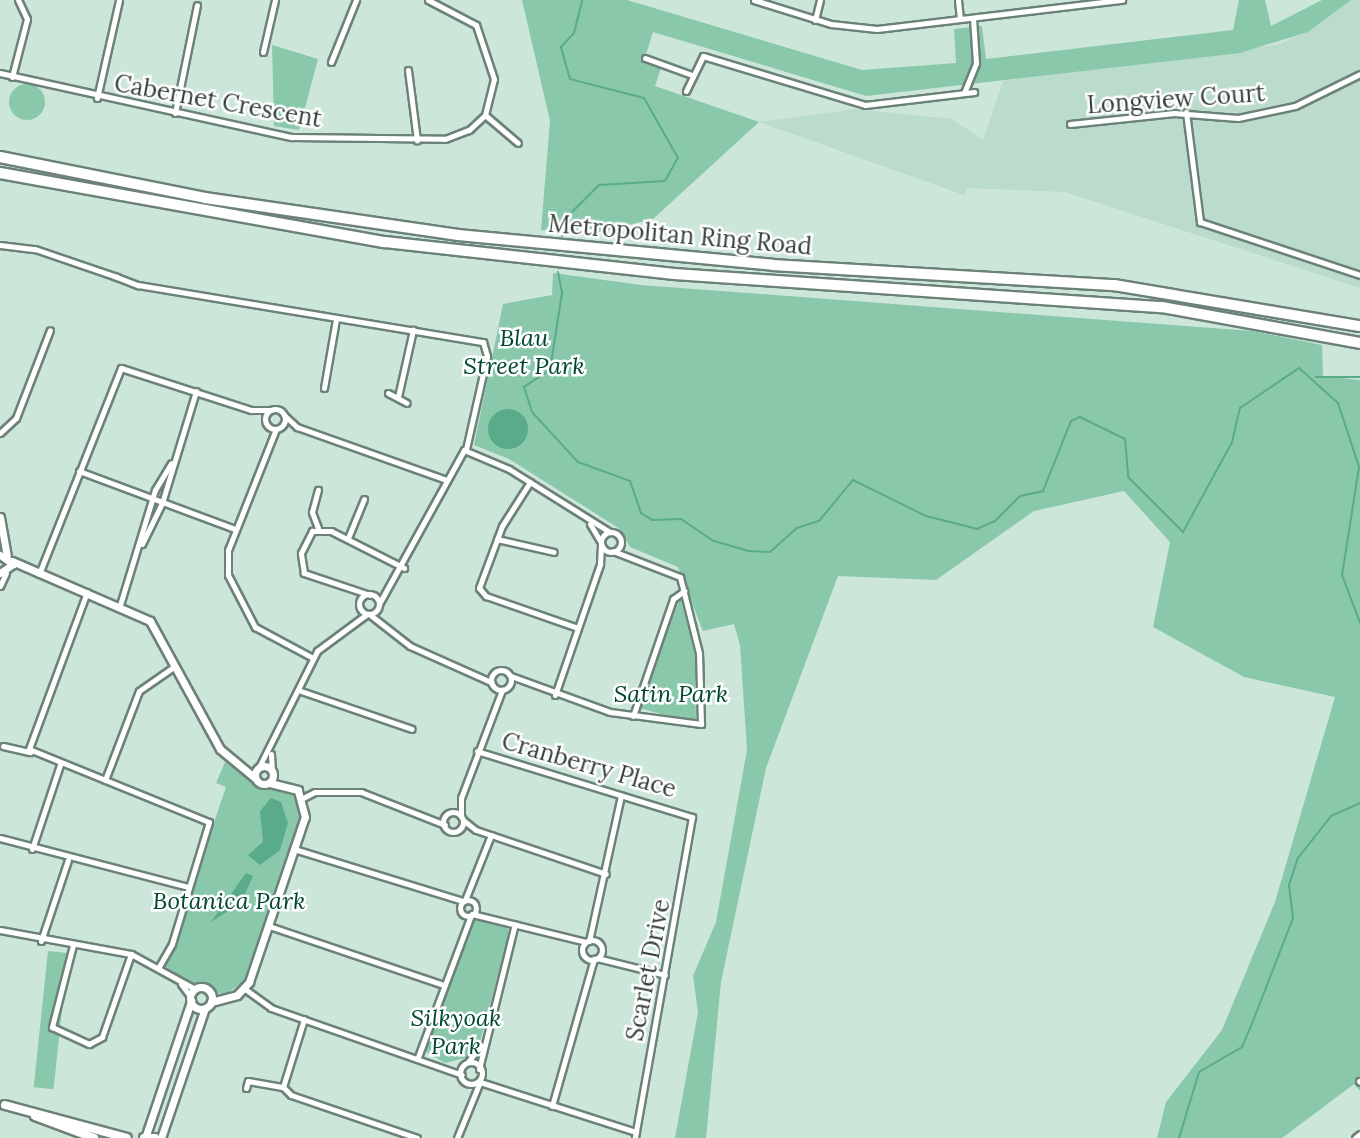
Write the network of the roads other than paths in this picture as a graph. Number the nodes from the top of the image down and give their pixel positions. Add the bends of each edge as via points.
1 (18, 0) edge
2 (119, 0) edge
3 (275, 0) edge
4 (356, 0) edge
5 (428, 0) edge
6 (754, 0) edge
7 (820, 0) edge
8 (958, 0) edge
9 (1041, 0) edge
10 (1122, 0) edge
11 (197, 5) dead end
12 (1042, 10) junction
13 (973, 18) junction
14 (960, 19) junction
15 (815, 20) junction
16 (263, 52) dead end
17 (645, 58) dead end
18 (331, 62) dead end
19 (408, 70) dead end
20 (0, 74) edge
21 (1360, 74) edge
22 (692, 75) junction
23 (12, 77) junction
24 (687, 92) dead end
25 (974, 92) dead end
26 (964, 93) junction
27 (97, 98) junction
28 (175, 113) junction
29 (1186, 113) junction
30 (485, 115) junction
31 (1070, 124) dead end
32 (417, 140) junction
33 (518, 143) dead end
34 (0, 157) edge
35 (0, 173) edge
36 (0, 245) edge
37 (1360, 275) edge
38 (336, 319) junction
39 (1360, 326) edge
40 (413, 330) junction
41 (50, 331) dead end
42 (1360, 343) edge
43 (324, 388) dead end
44 (196, 391) junction
45 (388, 393) dead end
46 (398, 397) junction
47 (407, 403) dead end
48 (251, 410) junction
49 (271, 410) junction
50 (284, 415) junction
51 (266, 424) junction
52 (298, 426) junction
53 (278, 428) junction
54 (0, 433) edge
55 (267, 441) junction
56 (466, 449) junction
57 (171, 463) junction
58 (79, 471) junction
59 (447, 480) junction
60 (530, 482) junction
61 (318, 490) dead end
62 (364, 499) dead end
63 (152, 500) junction
64 (162, 503) junction
65 (0, 517) edge
66 (588, 522) junction
67 (318, 528) junction
68 (235, 529) junction
69 (610, 532) junction
70 (0, 535) edge
71 (348, 538) junction
72 (497, 540) junction
73 (601, 543) junction
74 (620, 543) junction
75 (142, 544) junction
76 (554, 552) dead end
77 (612, 552) junction
78 (630, 555) junction
79 (6, 564) edge
80 (600, 564) junction
81 (404, 568) junction
82 (39, 574) junction
83 (0, 586) edge
84 (354, 588) junction
85 (386, 590) junction
86 (87, 592) junction
87 (684, 592) junction
88 (371, 595) junction
89 (360, 603) junction
90 (120, 605) junction
91 (379, 605) junction
92 (368, 614) junction
93 (356, 617) junction
94 (384, 622) junction
95 (578, 628) junction
96 (313, 658) junction
97 (176, 666) junction
98 (476, 671) junction
99 (495, 672) junction
100 (510, 676) junction
101 (492, 683) junction
102 (526, 686) junction
103 (504, 689) junction
104 (298, 690) junction
105 (555, 695) junction
106 (494, 703) junction
107 (633, 716) junction
108 (412, 729) dead end
109 (3, 746) dead end
110 (477, 751) junction
111 (30, 752) junction
112 (271, 754) junction
113 (60, 765) junction
114 (258, 768) junction
115 (243, 769) junction
116 (273, 773) junction
117 (255, 779) junction
118 (104, 780) junction
119 (269, 783) junction
120 (283, 783) junction
121 (621, 795) junction
122 (303, 798) junction
123 (461, 798) junction
124 (429, 814) junction
125 (448, 814) junction
126 (691, 815) joint
127 (462, 818) junction
128 (444, 825) junction
129 (458, 830) junction
130 (476, 830) junction
131 (491, 835) junction
132 (0, 838) edge
133 (32, 849) junction
134 (294, 849) junction
135 (68, 860) junction
136 (606, 874) junction
137 (474, 885) junction
138 (188, 887) junction
139 (442, 899) junction
140 (464, 901) junction
141 (475, 904) junction
142 (461, 912) junction
143 (472, 915) junction
144 (490, 916) junction
145 (597, 923) junction
146 (515, 924) junction
147 (268, 926) junction
148 (461, 929) junction
149 (0, 930) edge
150 (41, 941) junction
151 (566, 941) junction
152 (587, 941) junction
153 (73, 945) junction
154 (600, 945) junction
155 (583, 953) junction
156 (131, 954) junction
157 (614, 957) junction
158 (596, 959) junction
159 (158, 968) junction
160 (586, 974) junction
161 (665, 975) junction
162 (443, 985) junction
163 (245, 989) junction
164 (192, 995) junction
165 (209, 1001) junction
166 (304, 1019) junction
167 (484, 1041) junction
168 (418, 1057) junction
169 (465, 1063) junction
170 (442, 1065) junction
171 (170, 1069) junction
172 (480, 1071) junction
173 (182, 1073) junction
174 (462, 1075) junction
175 (467, 1081) junction
176 (480, 1083) junction
177 (498, 1085) junction
178 (283, 1087) junction
179 (246, 1088) dead end
180 (469, 1102) junction
181 (3, 1104) edge
182 (552, 1106) junction
183 (1360, 1134) edge
184 (635, 1135) edge
185 (94, 1138) edge
186 (127, 1138) edge
187 (144, 1138) edge
188 (155, 1138) edge
189 (161, 1138) edge
190 (417, 1138) edge
191 (457, 1138) edge
192 (1355, 1138) edge

1 - 23 street via 27,19
2 - 27 street
3 - 16 street
4 - 18 street
5 - 30 street via 459,11 480,32 494,79
6 - 15 street
7 - 15 street
8 - 14 street
9 - 12 street
10 - 12 street
11 - 28 street
12 - 13 street
13 - 14 street
13 - 26 street via 976,63
14 - 15 street via 877,29
17 - 22 street
19 - 32 street
20 - 23 street, Cabernet Crescent
21 - 29 street, Longview Court via 1272,111 1238,118
22 - 24 street
22 - 26 street via 703,56 865,105
23 - 27 street, Cabernet Crescent
25 - 26 street
27 - 28 street, Cabernet Crescent
28 - 32 street, Cabernet Crescent via 302,138
29 - 31 street, Longview Court
29 - 37 street via 1200,222
30 - 32 street, Cabernet Crescent via 453,138
30 - 33 street
34 - 39 highway, Metropolitan Ring Road via 205,198 537,244 1114,285
35 - 42 highway, Metropolitan Ring Road via 281,226 537,260 1083,299 1235,317
36 - 38 street via 35,249 161,288
38 - 40 street
38 - 43 street
40 - 46 street
40 - 56 street via 487,348
41 - 54 street via 16,418
44 - 48 street
44 - 57 street
44 - 58 street via 121,368
45 - 46 street
46 - 47 street
48 - 49 street
48 - 51 street
49 - 50 street
49 - 51 street
50 - 52 street
50 - 53 street
51 - 53 street
51 - 55 street
52 - 53 street
52 - 59 street
53 - 55 street
55 - 68 street
56 - 59 street
56 - 60 street
57 - 63 street
57 - 64 street
58 - 63 street
58 - 82 street
59 - 81 street
60 - 66 street
60 - 72 street
61 - 67 street via 312,512
62 - 71 street
63 - 64 street
63 - 75 street
64 - 68 street
64 - 75 street
65 - 70 street
66 - 69 street
66 - 73 street
67 - 71 street
67 - 84 street via 305,542 302,569 316,581
68 - 96 street via 228,575 250,620 266,636
69 - 73 street
69 - 74 street
70 - 79 street
71 - 81 street
72 - 76 street
72 - 95 street via 480,585 483,594
73 - 77 street
73 - 80 street
74 - 77 street
74 - 78 street
75 - 90 street
77 - 78 street
77 - 80 street
78 - 87 street via 675,573
79 - 82 street
79 - 83 street
80 - 95 street
81 - 85 street
82 - 86 street
84 - 88 street
84 - 89 street
85 - 88 street
85 - 91 street
86 - 90 street
86 - 111 street
87 - 107 street via 673,598
87 - 107 street via 700,663 699,726
88 - 89 street
88 - 91 street
89 - 92 street
89 - 93 street
90 - 97 street via 150,621
91 - 92 street
91 - 94 street
92 - 93 street
92 - 94 street
93 - 96 street
94 - 98 street via 410,646
95 - 105 street
96 - 104 street
97 - 115 street via 220,749
97 - 118 street via 135,697
98 - 99 street
98 - 101 street
99 - 100 street
99 - 101 street
100 - 102 street
100 - 103 street
101 - 103 street
101 - 106 street
102 - 103 street
102 - 105 street
103 - 106 street
104 - 108 street
104 - 112 street
105 - 107 street
106 - 110 street
109 - 111 street
110 - 121 street, Cranberry Place
110 - 123 street
111 - 113 street
112 - 114 street
112 - 116 street
113 - 118 street
113 - 133 street
114 - 115 street
114 - 116 street
114 - 117 street
115 - 117 street
116 - 119 street
116 - 120 street
117 - 119 street
118 - 138 street via 207,819 210,830
119 - 120 street
120 - 122 street
121 - 126 street, Cranberry Place
121 - 136 street
122 - 124 street via 315,792 360,792
122 - 134 street via 306,813
123 - 125 street
123 - 127 street
124 - 125 street
124 - 128 street
125 - 127 street
125 - 128 street
126 - 161 street, Scarlet Drive
127 - 129 street
127 - 130 street
128 - 129 street
129 - 130 street
130 - 131 street
131 - 136 street
131 - 137 street
132 - 133 street
133 - 135 street
134 - 139 street
134 - 147 street
135 - 138 street
135 - 150 street
136 - 145 street
137 - 140 street
137 - 141 street
138 - 159 street via 172,944
139 - 140 street
139 - 142 street
140 - 141 street
140 - 142 street
141 - 143 street
141 - 144 street
142 - 143 street
142 - 148 street
143 - 144 street
143 - 148 street
144 - 146 street
145 - 152 street
145 - 154 street
146 - 151 street
146 - 167 street
147 - 162 street
147 - 163 street
148 - 162 street
149 - 150 street
150 - 153 street
151 - 152 street
151 - 155 street
152 - 154 street
152 - 155 street
153 - 156 street
153 - 156 street via 52,1027 89,1044 102,1037
154 - 157 street
154 - 158 street
155 - 158 street
155 - 160 street
156 - 159 street
157 - 158 street
157 - 161 street
158 - 160 street
159 - 164 street
160 - 182 street
161 - 184 street, Scarlet Drive
162 - 168 street
163 - 165 street via 227,999
163 - 166 street
164 - 165 street
164 - 165 street
164 - 171 street
165 - 173 street
166 - 168 street
166 - 178 street
167 - 169 street
167 - 172 street
168 - 170 street
169 - 170 street
169 - 172 street
169 - 174 street
170 - 174 street
171 - 173 street
171 - 187 street
172 - 176 street
172 - 177 street
173 - 189 street
174 - 175 street
175 - 176 street
175 - 180 street
176 - 177 street
176 - 180 street
177 - 182 street
178 - 179 street via 248,1081
178 - 190 street via 291,1096
180 - 191 street
181 - 185 main road
181 - 186 main road
182 - 184 street
183 - 192 street
187 - 188 main road

